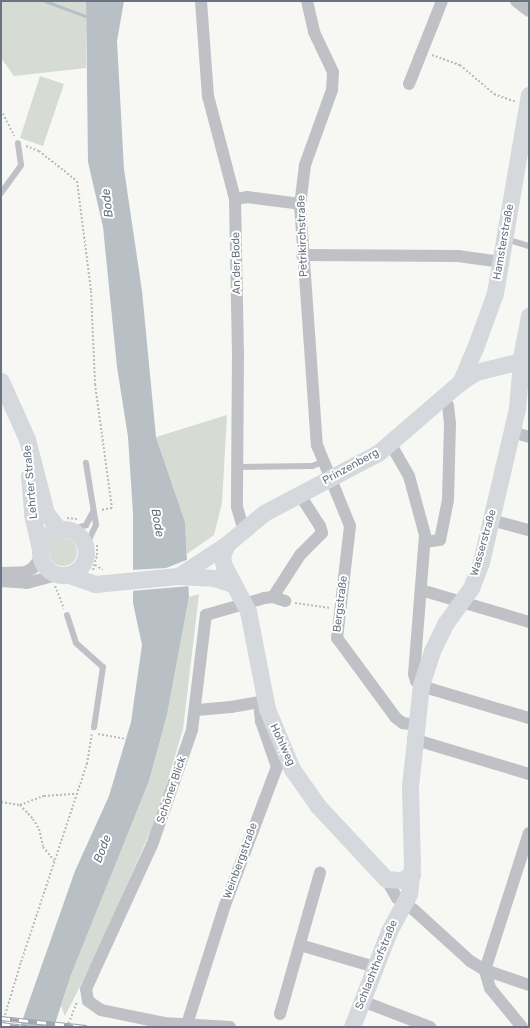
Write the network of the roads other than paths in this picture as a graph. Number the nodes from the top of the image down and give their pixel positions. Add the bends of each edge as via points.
1 (201, 1) edge
2 (307, 1) edge
3 (442, 1) edge
4 (516, 1) edge
5 (529, 11) edge
6 (409, 84) dead end
7 (528, 100) edge
8 (18, 143) road end
9 (1, 193) edge
10 (235, 199) junction
11 (300, 204) junction
12 (505, 238) junction
13 (529, 246) edge
14 (302, 255) junction
15 (501, 262) junction
16 (529, 316) edge
17 (525, 360) edge
18 (1, 381) edge
19 (460, 383) junction
20 (444, 396) junction
21 (512, 432) junction
22 (529, 437) edge
23 (27, 439) junction
24 (390, 443) junction
25 (323, 462) junction
26 (86, 463) dead end
27 (237, 467) junction
28 (331, 479) junction
29 (299, 494) junction
30 (93, 512) junction
31 (491, 520) junction
32 (244, 528) junction
33 (65, 530) junction
34 (529, 530) edge
35 (425, 542) junction
36 (227, 544) junction
37 (40, 553) junction
38 (78, 566) junction
39 (198, 570) junction
40 (1, 573) edge
41 (1, 581) edge
42 (232, 584) junction
43 (421, 590) junction
44 (274, 597) junction
45 (285, 601) road end
46 (462, 602) junction
47 (245, 604) junction
48 (66, 615) road end
49 (529, 622) edge
50 (421, 685) junction
51 (264, 701) junction
52 (197, 710) junction
53 (529, 718) edge
54 (94, 727) road end
55 (414, 732) junction
56 (529, 774) edge
57 (529, 833) edge
58 (320, 873) dead end
59 (412, 874) junction
60 (386, 879) junction
61 (404, 903) junction
62 (300, 945) junction
63 (375, 967) junction
64 (485, 970) junction
65 (529, 985) edge
66 (362, 1001) junction
67 (280, 1014) dead end
68 (187, 1024) junction
69 (230, 1027) edge
70 (352, 1027) edge
71 (430, 1027) edge
72 (522, 1027) edge

1 - 10 street, An der Bode via 208,96
2 - 11 street, Petrikirchstraße via 314,32 333,72 332,90 305,165
3 - 6 street
4 - 5 street
7 - 12 main road, Hamsterstraße
8 - 9 lane via 21,165
10 - 11 street via 248,197
10 - 27 street, An der Bode
11 - 14 street, Petrikirchstraße
12 - 13 lane
12 - 15 main road, Hamsterstraße
14 - 15 street via 458,256
14 - 25 street, Petrikirchstraße via 316,439
15 - 19 main road, Hamsterstraße via 495,292
16 - 17 main road, Wasserstraße
17 - 19 main road, Prinzenberg via 476,372
17 - 21 main road, Wasserstraße
18 - 23 main road, Lehrter Straße
19 - 20 main road, Prinzenberg
20 - 24 main road, Prinzenberg
20 - 35 street via 450,424 448,500 440,540
21 - 22 street
21 - 31 main road, Wasserstraße
23 - 33 main road, Lehrter Straße via 46,512
23 - 37 main road, Lehrter Straße via 32,514
24 - 28 main road, Prinzenberg via 365,462
24 - 35 street via 409,476
25 - 27 lane via 312,466
25 - 28 street, Petrikirchstraße
26 - 30 lane
27 - 32 street, An der Bode via 238,514
28 - 29 main road, Prinzenberg
28 - 55 street, Bergstraße via 350,526 337,638 396,718
29 - 32 main road, Prinzenberg via 264,513
29 - 44 street via 322,533 300,556
30 - 33 lane via 86,525
30 - 38 lane via 96,525
31 - 34 street
31 - 46 main road, Wasserstraße via 481,562 471,588
32 - 36 main road, Prinzenberg
33 - 37 main road via 46,536
33 - 38 main road via 80,536
35 - 43 street
36 - 39 main road, Prinzenberg
36 - 42 main road, Hohlweg via 222,561
37 - 38 main road via 45,567
37 - 40 street via 33,568 26,572
38 - 39 main road via 116,582 178,576
38 - 41 street via 27,583
39 - 42 main road
42 - 47 main road, Hohlweg
43 - 46 street
43 - 50 street via 414,674
44 - 45 street
44 - 47 street
46 - 49 street
46 - 50 main road, Wasserstraße via 445,624 435,644
47 - 51 main road, Hohlweg via 252,625
47 - 52 street, Schöner Blick via 206,615
48 - 54 lane via 76,643 103,667
50 - 53 street
50 - 55 main road, Wasserstraße
51 - 52 street
51 - 60 main road, Hohlweg via 280,746 300,781 318,806
51 - 68 street, Weinbergstraße via 260,711 261,721 278,767 225,905
52 - 68 street, Schöner Blick via 155,838 88,982 86,992 90,1004 101,1010 164,1023
55 - 56 street, Bergstraße
55 - 59 main road, Wasserstraße via 410,786
57 - 64 street
58 - 62 street
59 - 60 main road via 402,880
59 - 61 main road, Schlachthofstraße via 409,894
60 - 61 street via 397,898
61 - 63 main road, Schlachthofstraße via 389,931
61 - 64 street via 470,961
62 - 63 street
62 - 67 street
63 - 66 main road, Schlachthofstraße
64 - 65 street
64 - 72 street via 490,988
66 - 70 main road, Schlachthofstraße
66 - 71 street
68 - 69 street

